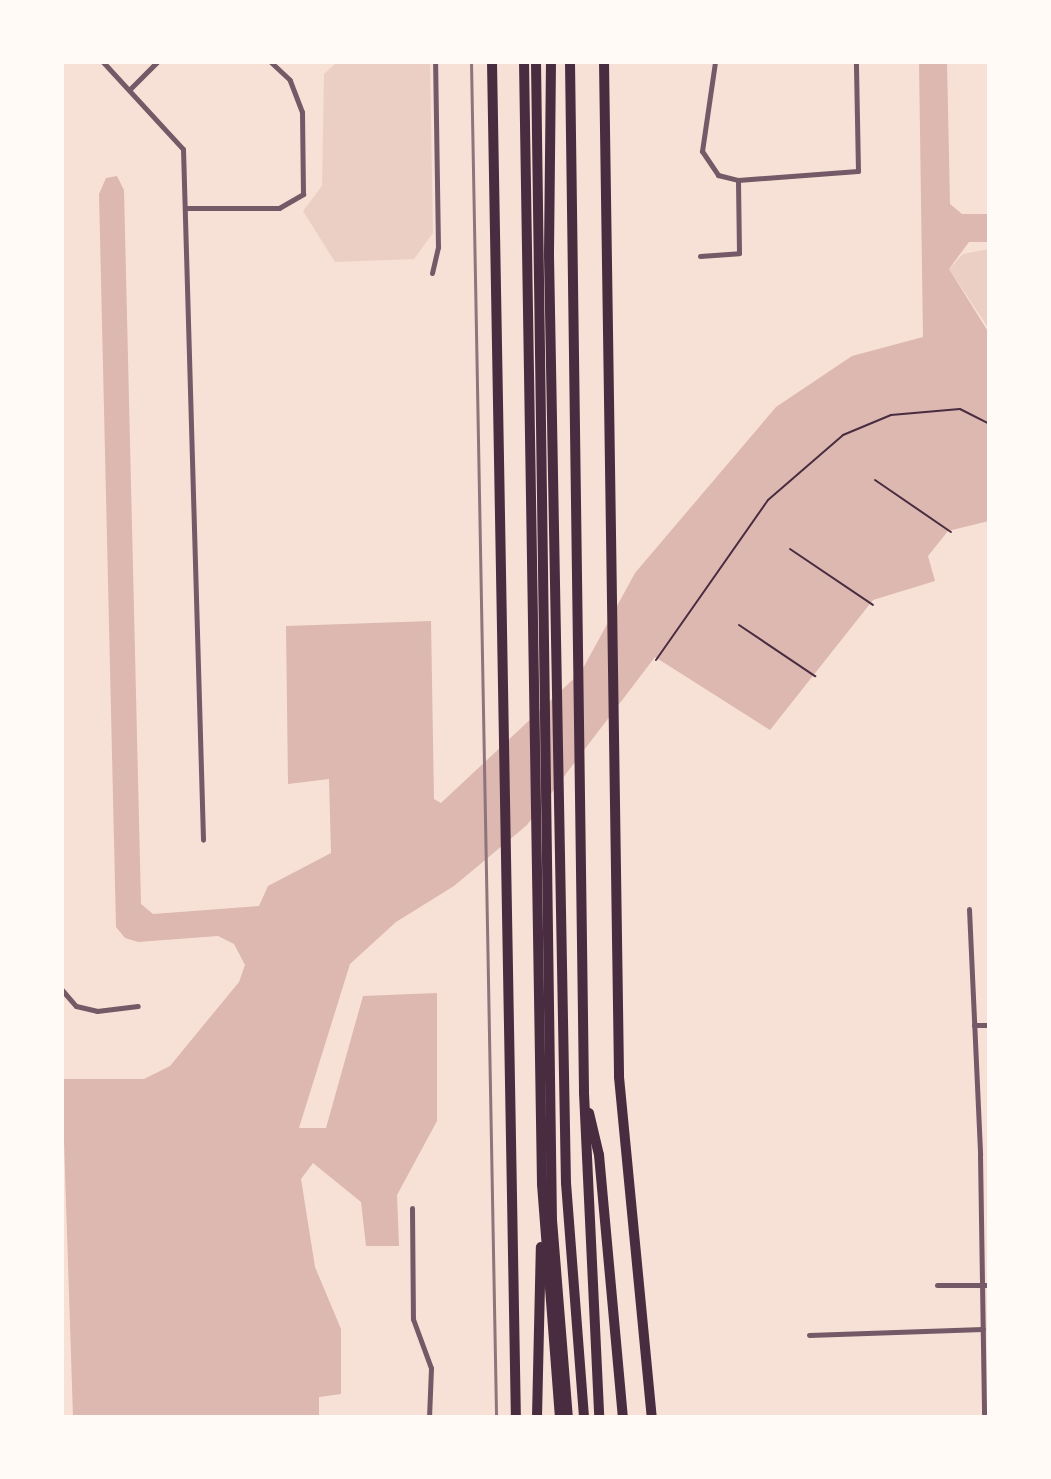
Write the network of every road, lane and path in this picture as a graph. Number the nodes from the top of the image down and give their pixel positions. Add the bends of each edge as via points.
1 (103, 62) edge
2 (157, 62) edge
3 (271, 62) edge
4 (435, 62) edge
5 (492, 62) edge
6 (524, 62) edge
7 (536, 62) edge
8 (551, 62) edge
9 (570, 62) edge
10 (601, 62) edge
11 (715, 62) edge
12 (856, 62) edge
13 (130, 89) junction
14 (738, 180) junction
15 (186, 208) junction
16 (700, 256) dead end
17 (432, 273) dead end
18 (989, 424) edge
19 (875, 480) dead end
20 (951, 532) dead end
21 (790, 549) dead end
22 (873, 605) dead end
23 (739, 625) dead end
24 (656, 660) dead end
25 (815, 676) dead end
26 (203, 840) dead end
27 (969, 909) dead end
28 (62, 990) edge
29 (138, 1006) dead end
30 (974, 1025) junction
31 (989, 1025) edge
32 (584, 1093) junction
33 (980, 1155) junction
34 (989, 1155) edge
35 (547, 1184) junction
36 (412, 1208) dead end
37 (543, 1213) junction
38 (937, 1285) dead end
39 (986, 1285) edge
40 (983, 1329) junction
41 (809, 1335) dead end
42 (429, 1417) edge
43 (516, 1417) edge
44 (537, 1417) edge
45 (560, 1417) edge
46 (568, 1417) edge
47 (584, 1417) edge
48 (599, 1417) edge
49 (623, 1417) edge
50 (652, 1417) edge
51 (984, 1417) edge

1 - 13 street
2 - 13 street
3 - 15 street via 290,80 302,112 303,194 279,208
4 - 17 street via 438,247
5 - 43 highway
6 - 35 highway via 523,261
7 - 35 highway
8 - 47 highway via 566,1183
9 - 32 highway
10 - 50 highway via 618,1041 626,1183
11 - 14 street via 702,151 718,175
12 - 14 street via 858,171
13 - 15 street via 183,149
14 - 16 street via 739,253
15 - 26 street
18 - 24 path via 960,409 891,415 843,435 768,500
19 - 20 path
21 - 22 path
23 - 25 path
27 - 30 street
28 - 29 street via 76,1006
30 - 31 street
30 - 33 street
32 - 48 highway
32 - 49 highway via 601,1183
33 - 34 street
33 - 39 street
35 - 37 highway
35 - 46 highway
36 - 42 street via 413,1319 431,1368
37 - 44 highway
37 - 45 highway
38 - 39 street
39 - 40 street
40 - 41 street
40 - 51 street

